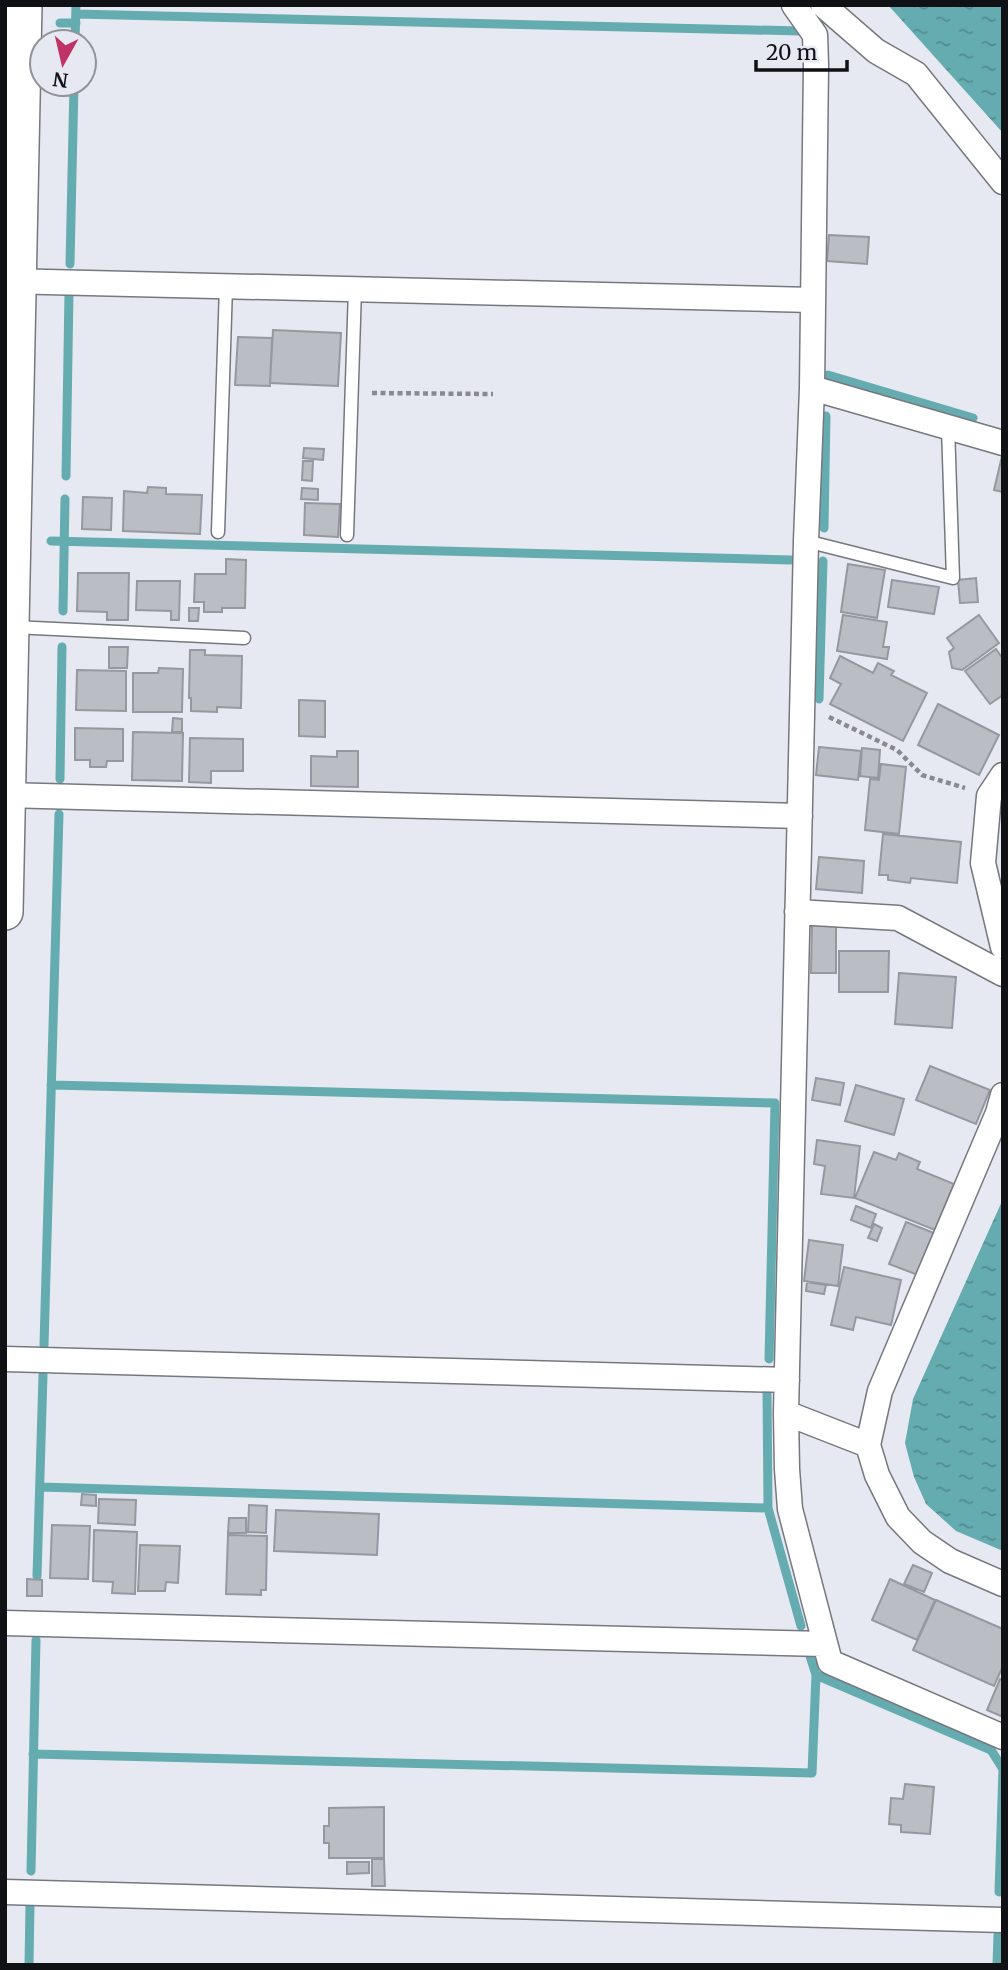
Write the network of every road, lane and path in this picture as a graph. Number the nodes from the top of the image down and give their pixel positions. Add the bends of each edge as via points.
1 (24, 5) edge
2 (794, 5) edge
3 (823, 5) edge
4 (1003, 182) edge
5 (13, 282) edge
6 (226, 286) junction
7 (355, 289) junction
8 (812, 300) junction
9 (812, 388) junction
10 (351, 393) junction
11 (493, 394) dead end
12 (948, 428) junction
13 (1003, 443) edge
14 (218, 532) dead end
15 (347, 535) dead end
16 (806, 541) junction
17 (12, 627) junction
18 (244, 638) dead end
19 (803, 704) junction
20 (1003, 775) edge
21 (7, 795) edge
22 (989, 796) junction
23 (800, 817) junction
24 (5, 912) edge
25 (797, 912) junction
26 (1003, 947) edge
27 (1003, 974) edge
28 (1003, 1095) edge
29 (5, 1359) edge
30 (787, 1380) junction
31 (786, 1413) junction
32 (868, 1445) junction
33 (1003, 1584) edge
34 (5, 1623) edge
35 (824, 1644) junction
36 (1003, 1737) edge
37 (5, 1892) edge
38 (1003, 1920) edge

1 - 5 main road
2 - 8 street via 815,35
3 - 4 street via 876,51 916,74
5 - 6 street
5 - 17 main road
6 - 7 street
6 - 14 lane
7 - 8 street
7 - 10 lane
8 - 9 street
9 - 12 street
9 - 16 street
10 - 11 path
10 - 15 lane
12 - 13 street
12 - 16 lane via 953,578
16 - 19 street
17 - 18 lane
17 - 21 main road
19 - 22 path via 897,750 922,775
19 - 23 street
20 - 22 street
21 - 23 street
21 - 24 main road
22 - 26 street via 983,863
23 - 25 street
25 - 27 street via 898,918
25 - 30 street
28 - 32 street via 880,1391
29 - 30 street
30 - 31 street
31 - 32 street
31 - 35 street via 790,1509
32 - 33 street via 898,1517 922,1542 950,1561
34 - 35 street
35 - 36 street via 830,1662
37 - 38 street

